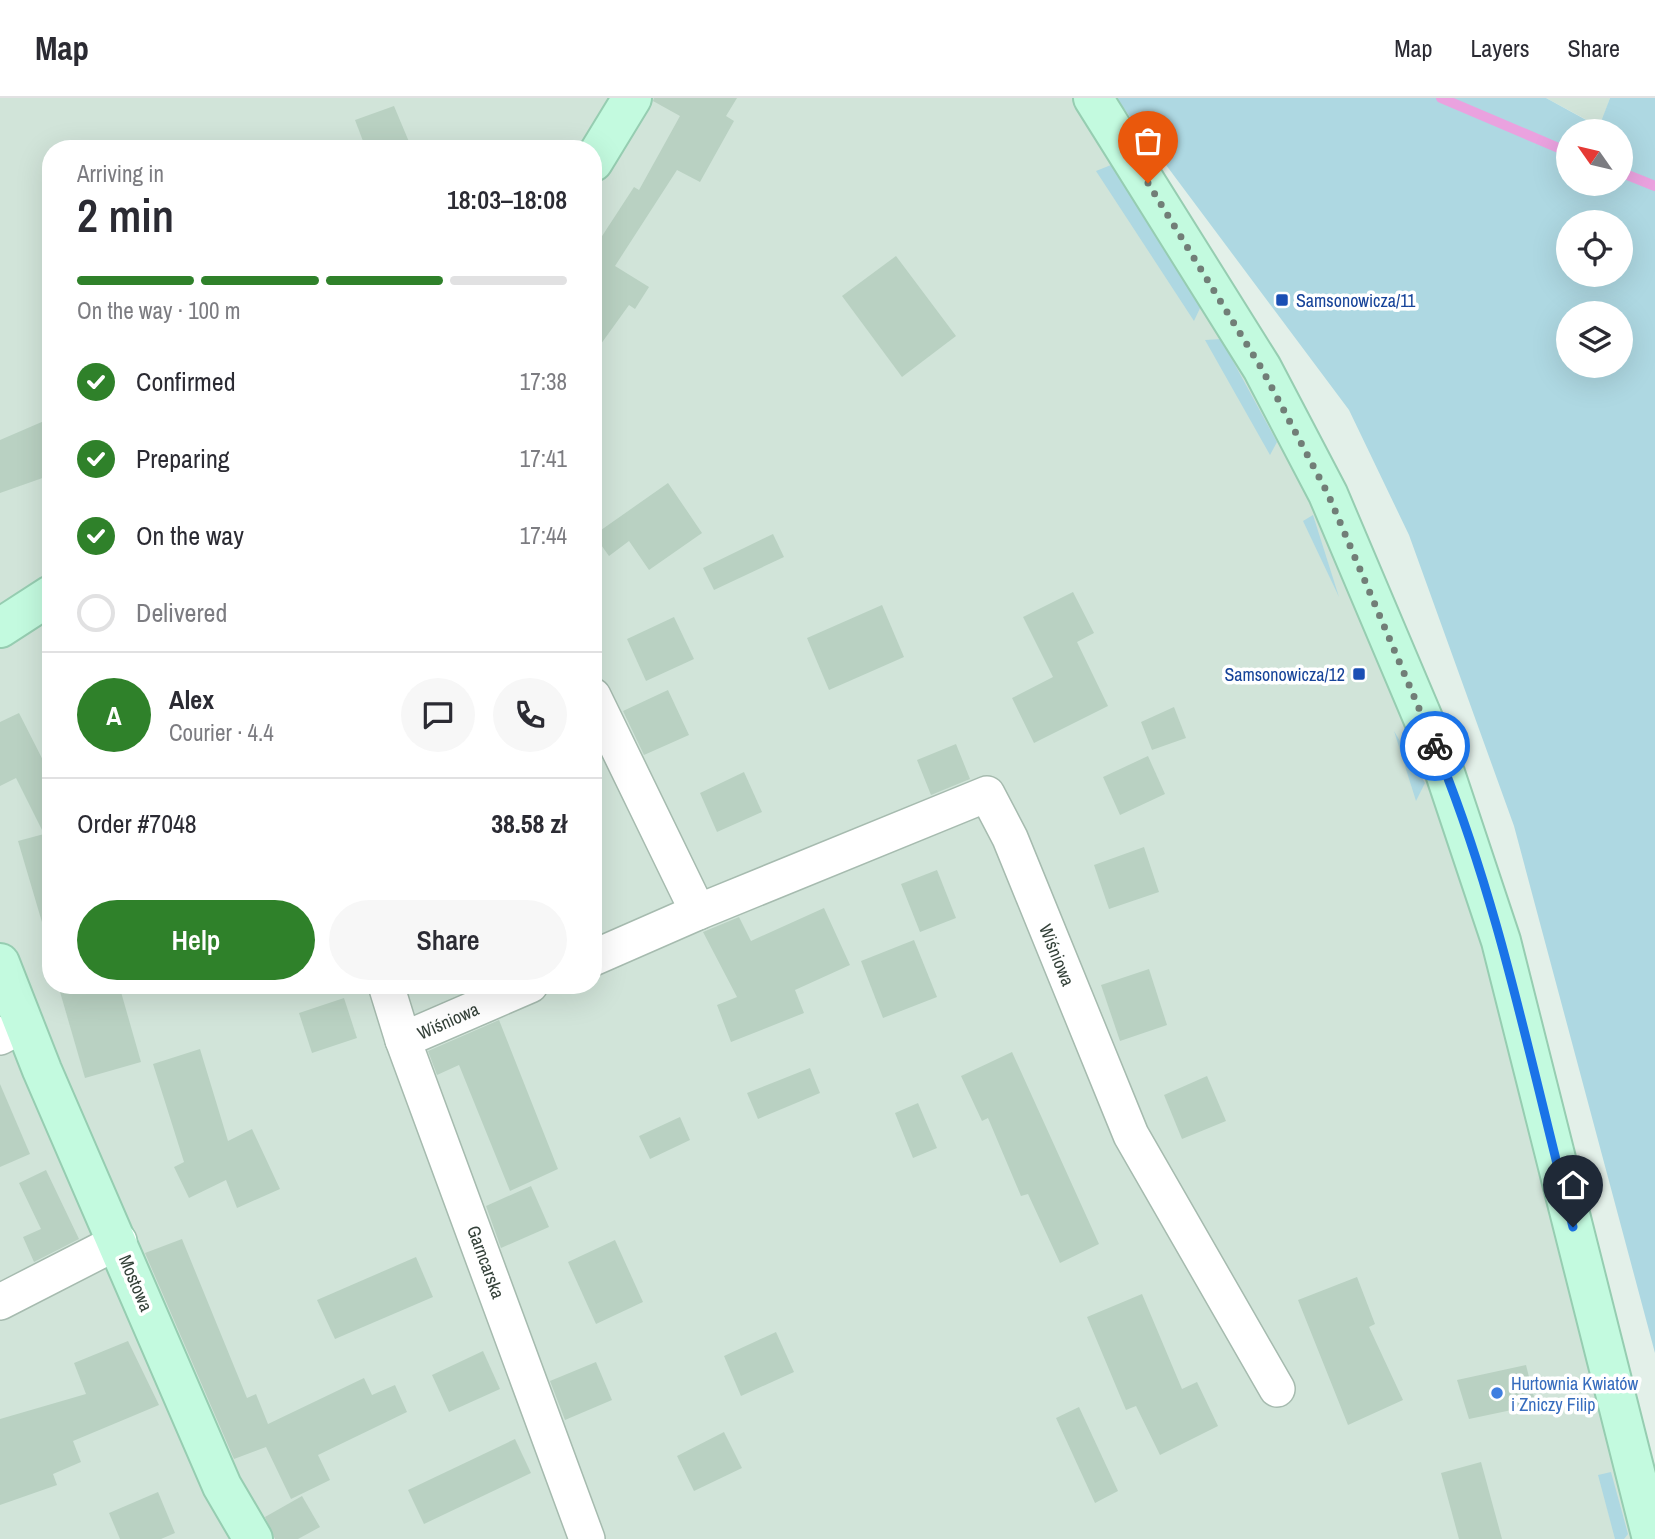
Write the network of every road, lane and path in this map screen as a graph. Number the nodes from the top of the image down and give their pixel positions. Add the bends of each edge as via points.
1 (632, 98) edge
2 (1093, 98) edge
3 (602, 147) edge
4 (42, 601) edge
5 (0, 628) edge
6 (602, 715) edge
7 (698, 912) junction
8 (602, 954) edge
9 (0, 963) edge
10 (389, 994) edge
11 (509, 994) edge
12 (12, 1031) edge
13 (404, 1040) junction
14 (118, 1241) junction
15 (0, 1302) edge
16 (1277, 1389) dead end
17 (253, 1539) edge
18 (587, 1539) edge
19 (1652, 1539) edge

1 - 3 main road
2 - 19 main road via 1262,369 1328,494 1449,782 1501,941
4 - 5 main road
6 - 7 street
7 - 8 street, Wiśniowa
7 - 16 street, Wiśniowa via 987,794 1010,838 1131,1135
9 - 12 main road, Mostowa
10 - 13 street, Garncarska
11 - 13 street, Wiśniowa
12 - 14 main road, Mostowa
13 - 18 street, Garncarska
14 - 15 street
14 - 17 main road, Mostowa via 222,1486

